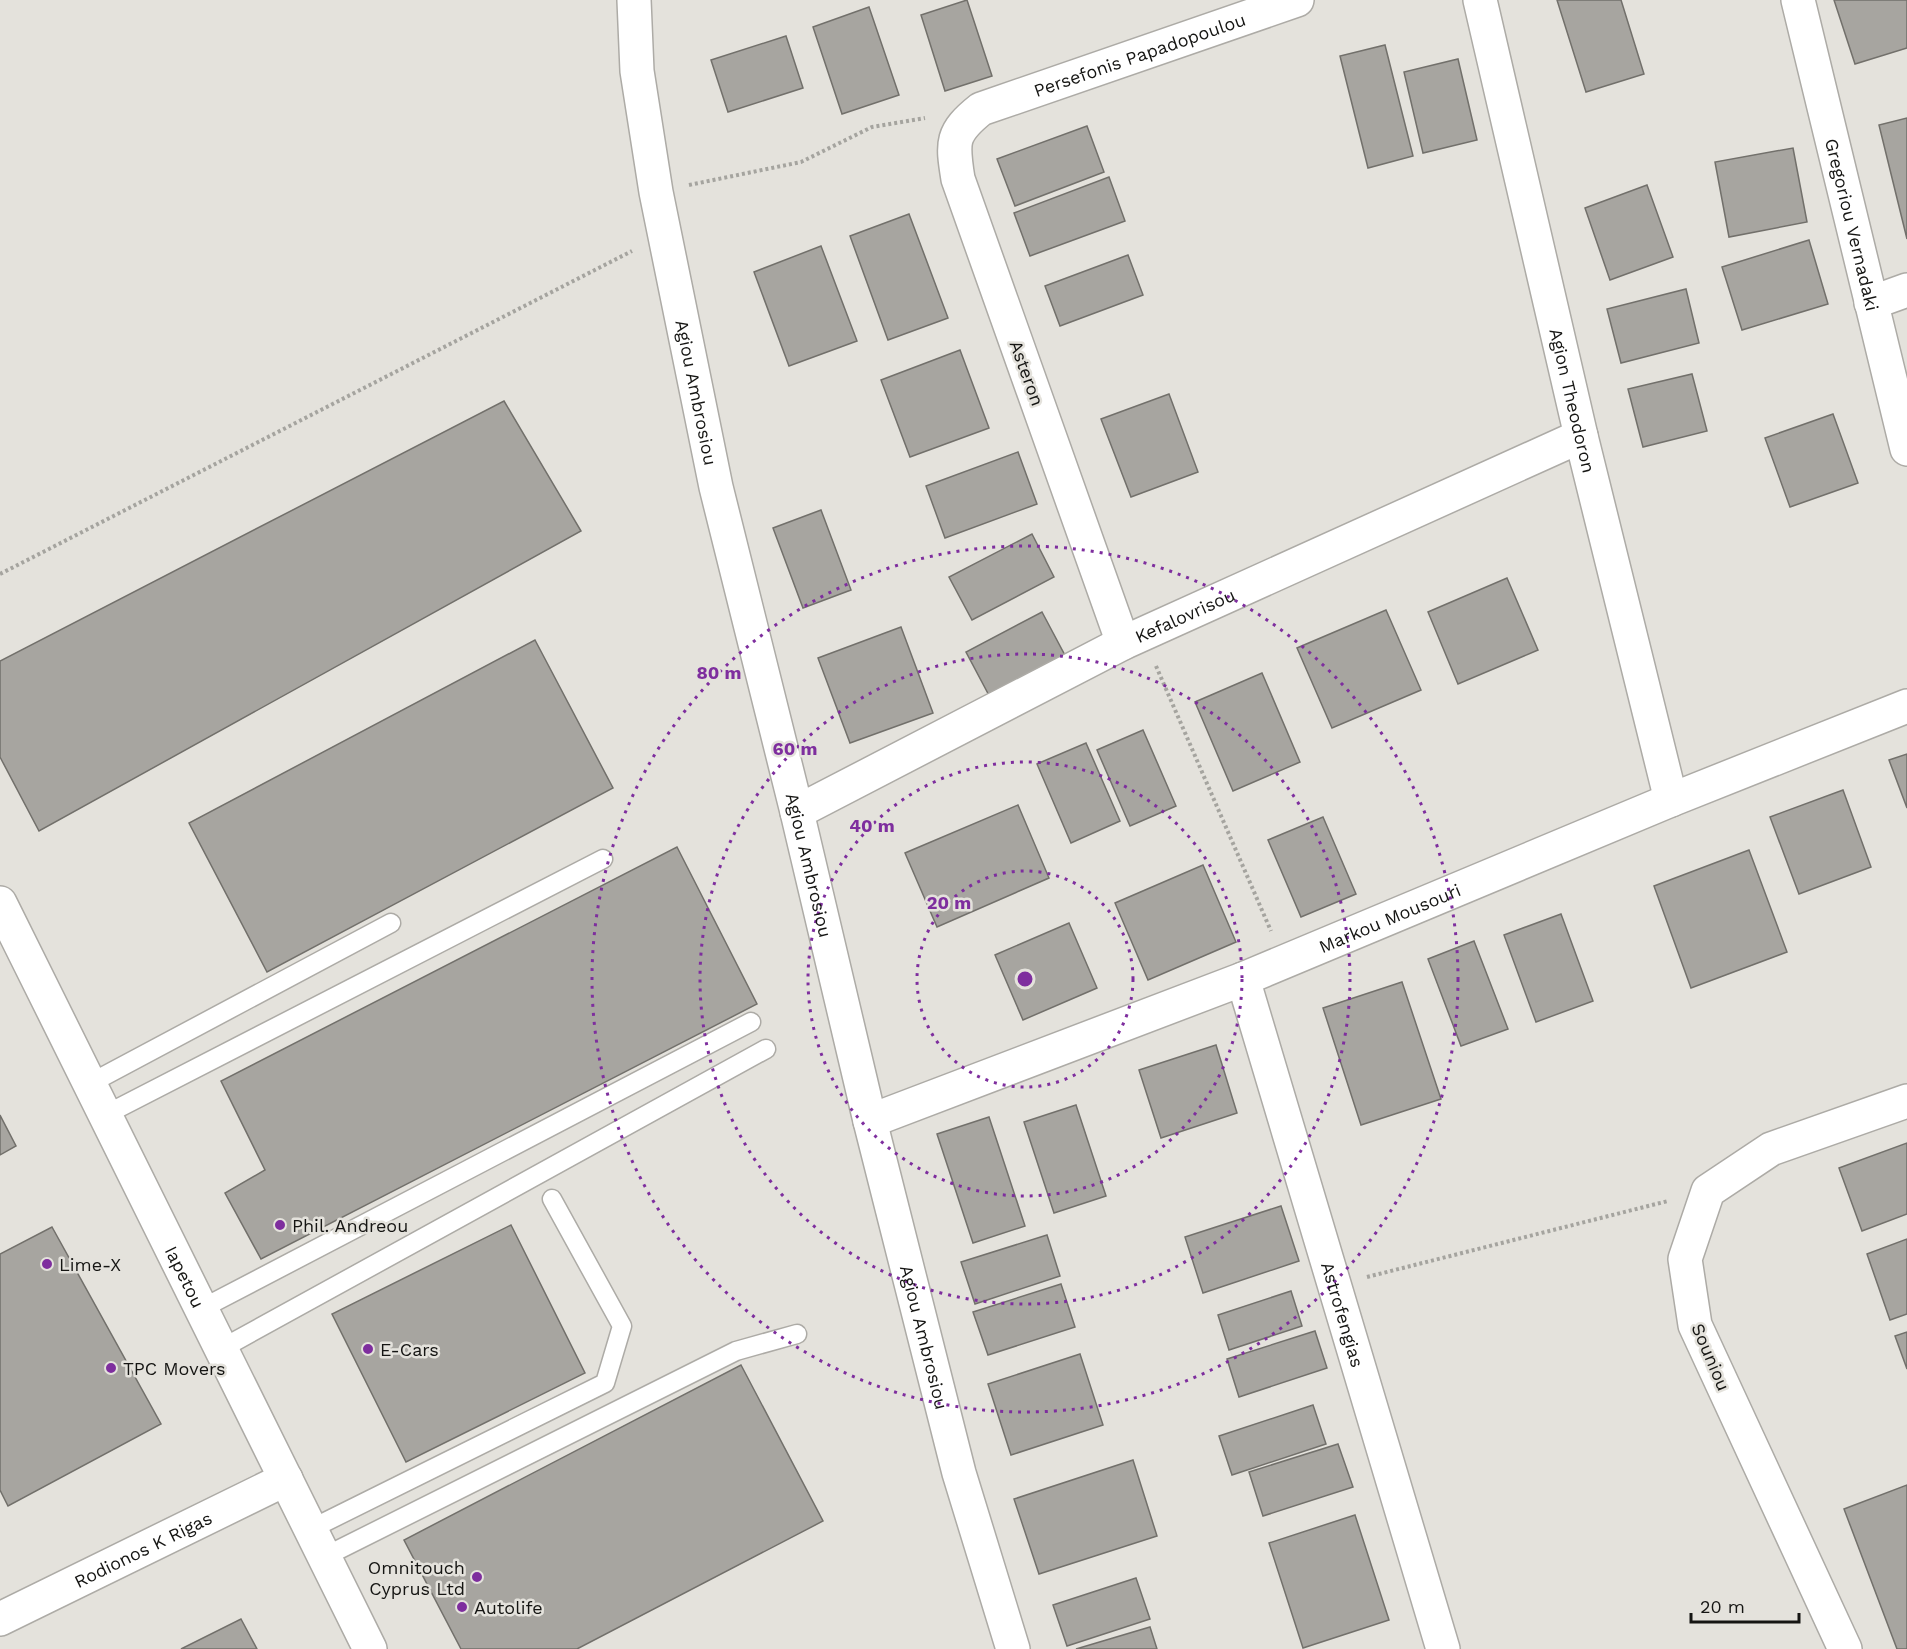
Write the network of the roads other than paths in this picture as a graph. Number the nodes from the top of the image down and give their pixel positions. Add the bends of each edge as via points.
1 (634, 0) edge
2 (1297, 0) edge
3 (1480, 0) edge
4 (1798, 0) edge
5 (981, 109) joint
6 (1907, 290) edge
7 (1871, 303) junction
8 (1581, 436) junction
9 (1907, 449) edge
10 (1133, 639) junction
11 (1907, 706) edge
12 (1671, 800) junction
13 (798, 812) junction
14 (603, 859) dead end
15 (0, 906) edge
16 (391, 923) dead end
17 (1243, 979) junction
18 (751, 1022) dead end
19 (766, 1049) dead end
20 (89, 1084) junction
21 (1907, 1101) edge
22 (105, 1115) junction
23 (870, 1121) junction
24 (552, 1199) dead end
25 (201, 1310) junction
26 (797, 1334) dead end
27 (221, 1349) junction
28 (286, 1479) junction
29 (318, 1543) junction
30 (0, 1619) edge
31 (370, 1649) edge
32 (1013, 1649) edge
33 (1443, 1649) edge
34 (1845, 1649) edge

1 - 13 street, Agiou Ambrosiou via 638,71 664,234 716,487
2 - 5 street, Persefonis Papadopoulou
3 - 8 street, Agion Theodoron
4 - 7 street, Gregoriou Vernadaki
5 - 10 street, Asteron via 960,126 953,151 958,179
6 - 7 street
7 - 9 street, Gregoriou Vernadaki
8 - 10 street, Kefalovrisou
8 - 12 street, Agion Theodoron
10 - 13 street, Kefalovrisou
11 - 12 street, Markou Mousouri
12 - 17 street, Markou Mousouri
13 - 23 street, Agiou Ambrosiou
14 - 22 lane
15 - 20 street, Iapetou
16 - 20 lane
17 - 23 street, Markou Mousouri
17 - 33 street, Astrofengias
18 - 25 lane
19 - 27 lane
20 - 22 street, Iapetou
21 - 34 street, Souniou via 1771,1149 1708,1191 1685,1259 1695,1326
22 - 25 street, Iapetou
23 - 32 street, Agiou Ambrosiou via 959,1473
24 - 29 lane via 622,1326 605,1383
25 - 27 street, Iapetou
26 - 29 lane via 736,1351
27 - 28 street, Iapetou
28 - 29 street, Iapetou
28 - 30 street, Rodionos K Rigas
29 - 31 street, Iapetou

